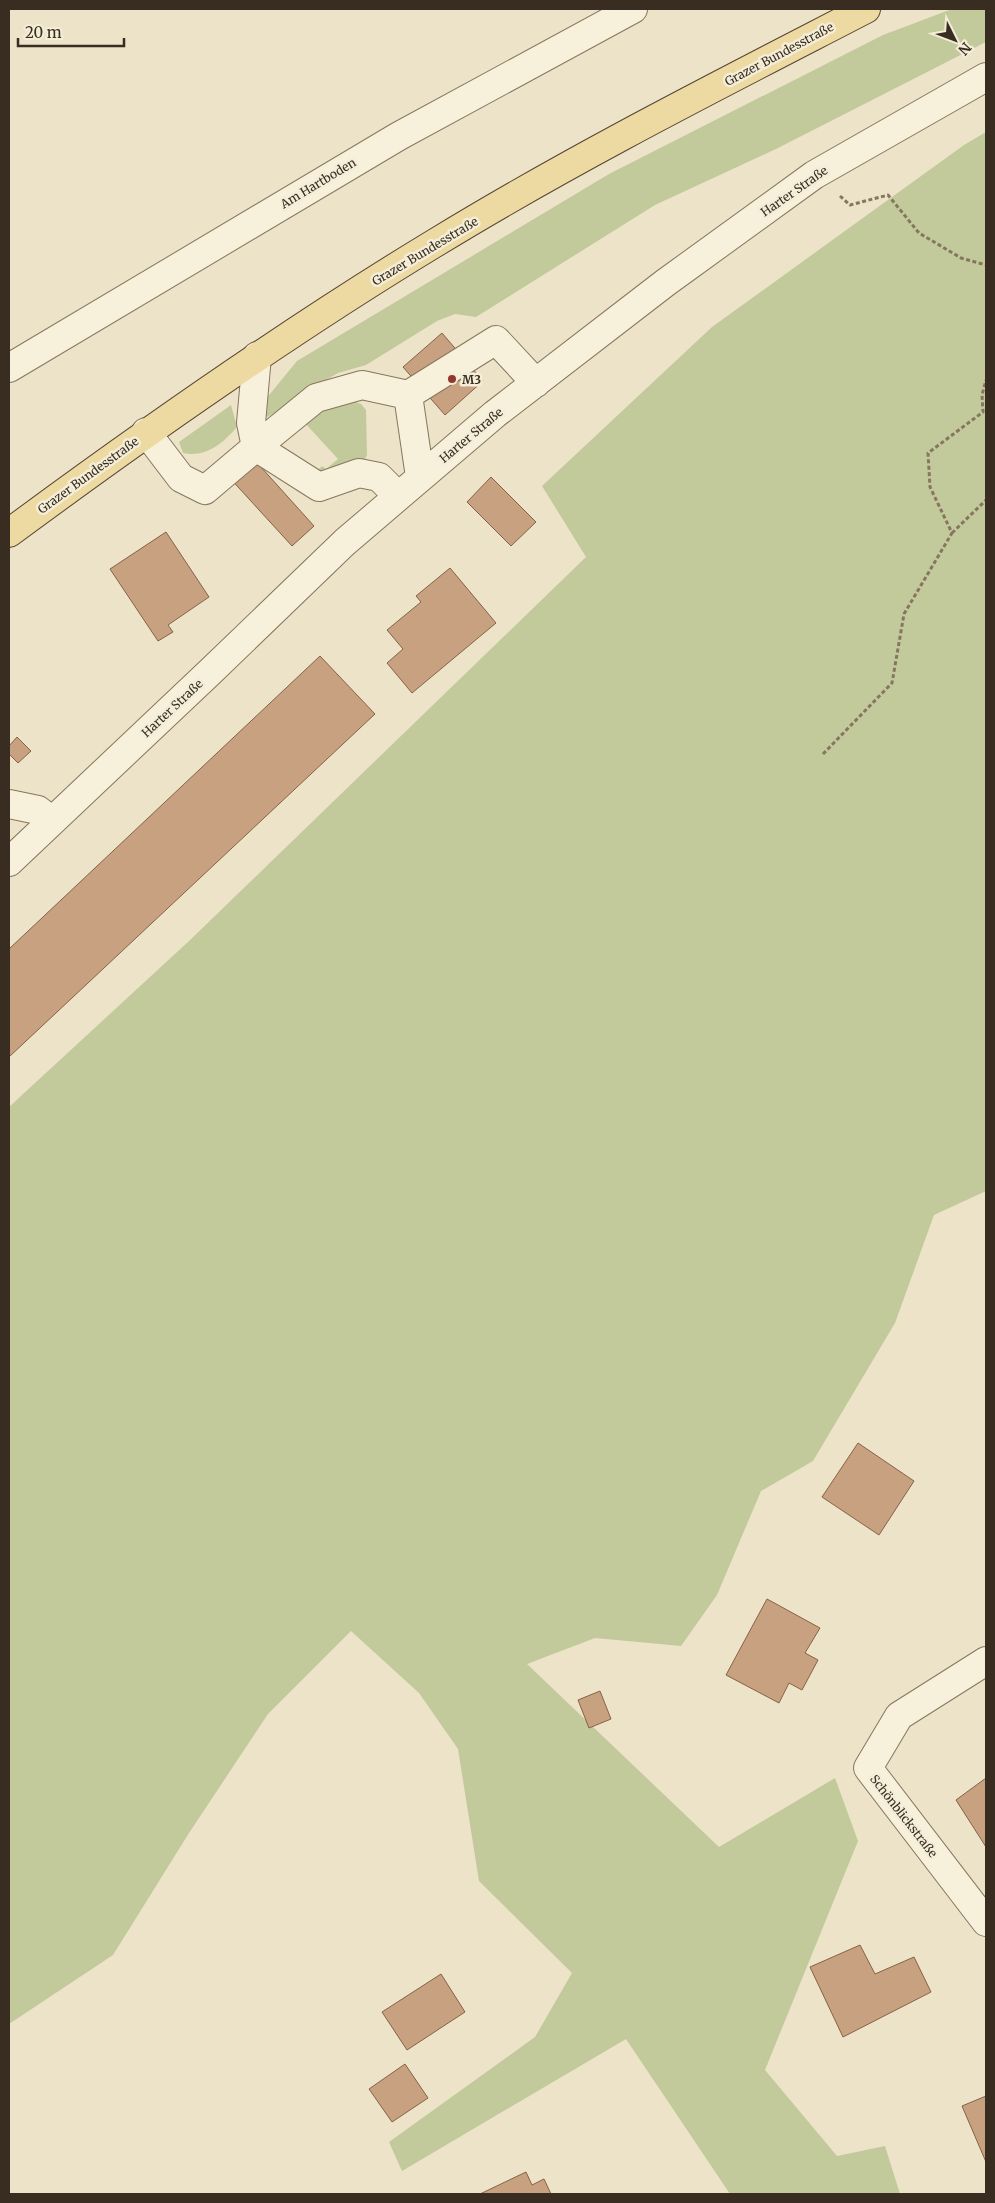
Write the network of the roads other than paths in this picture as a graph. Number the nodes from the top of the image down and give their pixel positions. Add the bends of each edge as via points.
1 (633, 9) edge
2 (866, 9) edge
3 (986, 77) edge
4 (257, 356) junction
5 (9, 368) edge
6 (536, 383) junction
7 (408, 395) junction
8 (146, 432) junction
9 (256, 447) junction
10 (420, 477) junction
11 (398, 496) junction
12 (9, 533) edge
13 (9, 804) edge
14 (52, 821) junction
15 (9, 862) edge
16 (986, 1661) edge
17 (986, 1922) edge

1 - 5 street, Am Hartboden via 399,136
2 - 4 main road, Grazer Bundesstraße via 636,128 436,242
3 - 6 street, Harter Straße via 814,175 665,283
4 - 8 main road, Grazer Bundesstraße
4 - 9 street via 251,424
6 - 7 street via 496,340
6 - 10 street, Harter Straße
7 - 9 street via 362,385 316,398
7 - 10 street
8 - 9 street via 181,478 205,490
8 - 12 main road, Grazer Bundesstraße
9 - 11 street via 319,487 359,473 379,477
10 - 11 street, Harter Straße
11 - 14 street, Harter Straße via 344,542
13 - 14 street via 38,810
14 - 15 street, Harter Straße
16 - 17 street, Schönblickstraße via 899,1716 868,1768

